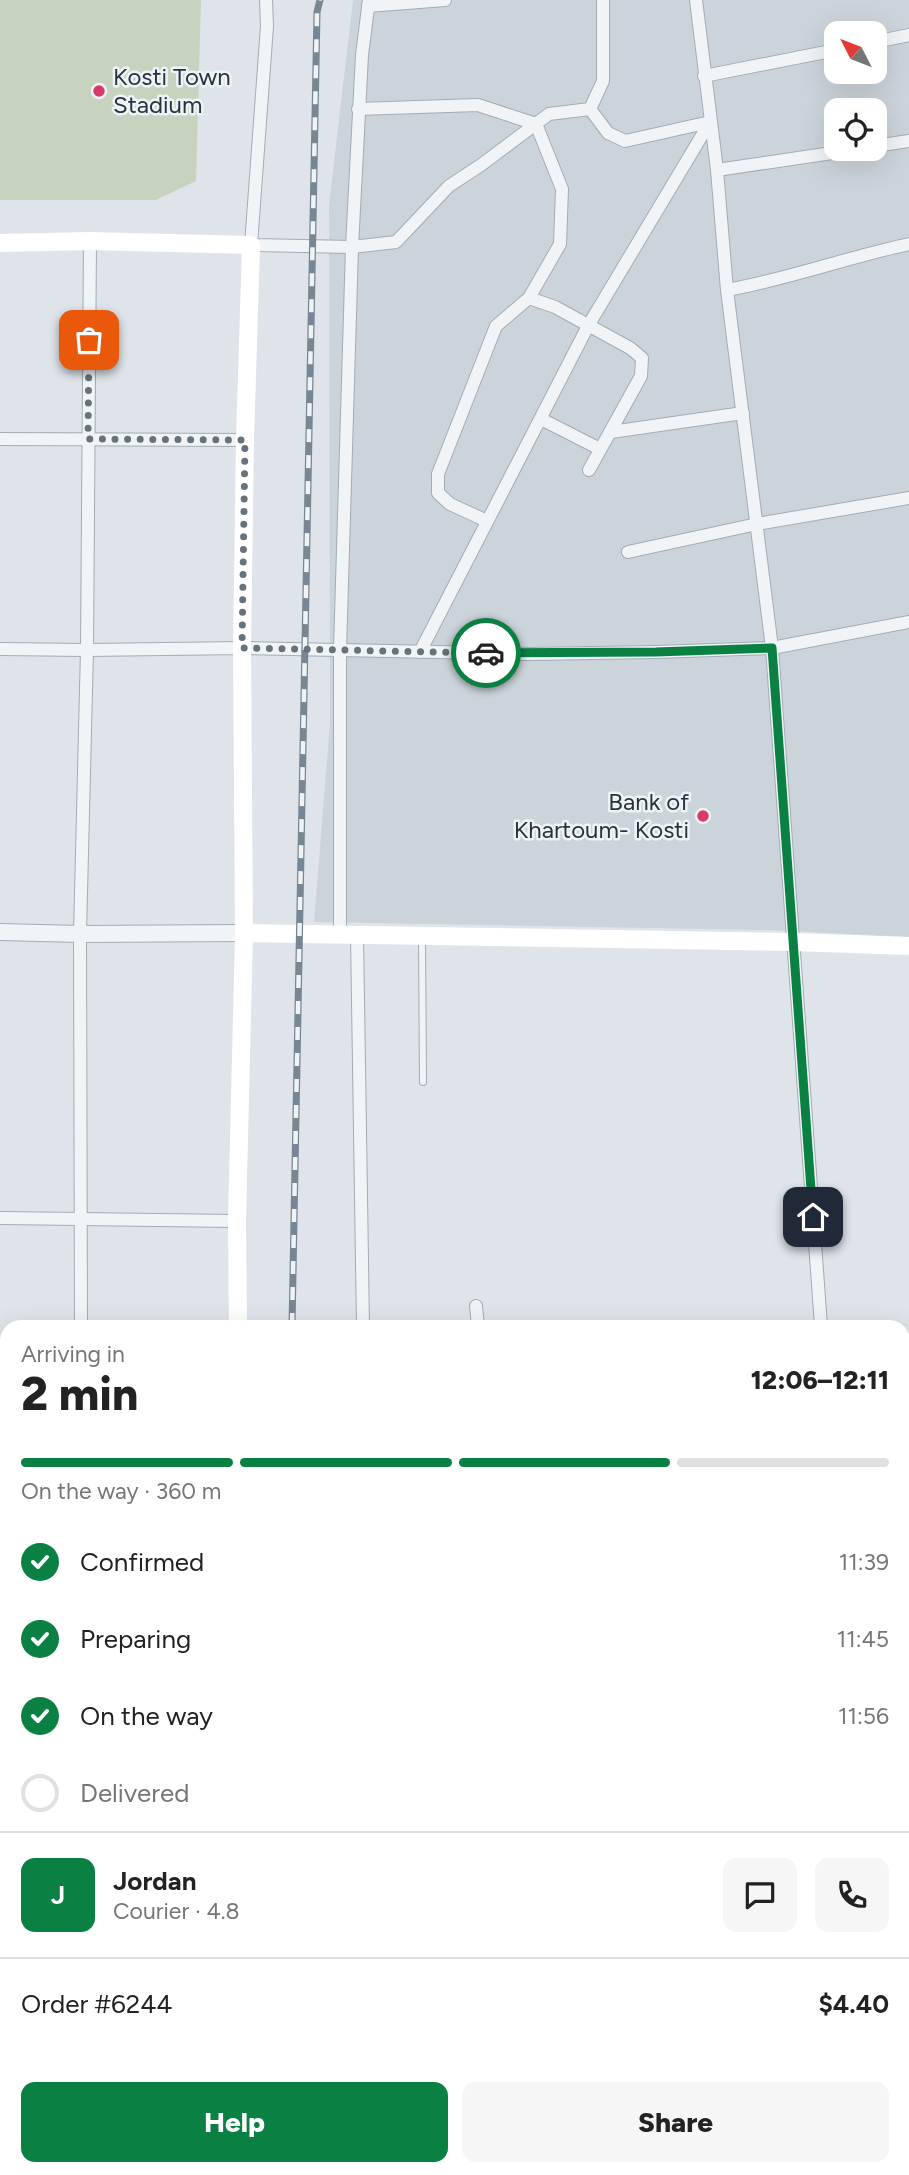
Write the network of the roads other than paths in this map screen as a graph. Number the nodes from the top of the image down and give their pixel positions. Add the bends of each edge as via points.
1 (266, 0) edge
2 (445, 0) edge
3 (603, 0) edge
4 (696, 0) edge
5 (369, 3) edge
6 (909, 35) edge
7 (887, 40) edge
8 (824, 52) edge
9 (704, 76) junction
10 (358, 109) junction
11 (590, 109) junction
12 (710, 122) junction
13 (536, 124) junction
14 (909, 141) edge
15 (887, 144) edge
16 (824, 154) edge
17 (717, 170) junction
18 (90, 241) junction
19 (0, 243) edge
20 (909, 244) edge
21 (251, 245) junction
22 (352, 247) junction
23 (727, 290) junction
24 (529, 298) junction
25 (588, 326) junction
26 (743, 413) junction
27 (541, 419) junction
28 (611, 432) junction
29 (0, 439) edge
30 (88, 439) junction
31 (245, 440) junction
32 (600, 449) junction
33 (589, 470) dead end
34 (909, 498) edge
35 (487, 521) junction
36 (757, 524) junction
37 (628, 552) dead end
38 (909, 622) edge
39 (242, 648) junction
40 (772, 648) junction
41 (0, 649) edge
42 (87, 650) junction
43 (340, 650) junction
44 (420, 652) junction
45 (0, 932) edge
46 (244, 933) junction
47 (80, 934) junction
48 (349, 934) junction
49 (422, 936) junction
50 (793, 942) junction
51 (909, 947) edge
52 (423, 1082) dead end
53 (0, 1218) edge
54 (80, 1219) junction
55 (237, 1221) junction
56 (476, 1306) dead end
57 (81, 1320) edge
58 (237, 1320) edge
59 (363, 1320) edge
60 (477, 1320) edge
61 (821, 1320) edge

1 - 21 street
2 - 5 street
3 - 11 street via 603,81
4 - 9 street
5 - 10 street
6 - 7 street
8 - 9 street
9 - 12 street
10 - 13 street via 478,105
10 - 22 street
11 - 12 street via 608,134 625,141
11 - 13 street via 549,114
12 - 17 street
12 - 25 street
13 - 22 street via 449,186 396,242
13 - 24 street via 562,189 562,203 560,244
14 - 15 street
16 - 17 street
17 - 23 street
18 - 19 main road
18 - 21 main road
18 - 30 street
20 - 23 street via 773,282
21 - 22 street
21 - 31 main road
22 - 43 street
23 - 26 street
24 - 25 street
24 - 35 street via 496,326 438,474 438,493 450,504
25 - 27 street
25 - 28 street via 642,358 641,376
26 - 28 street
26 - 36 street
27 - 32 street
27 - 35 street
28 - 32 street
29 - 30 street
30 - 31 street
30 - 42 street
31 - 39 main road
32 - 33 street
34 - 36 street
35 - 44 street
36 - 37 street
36 - 40 street
38 - 40 street
39 - 42 street
39 - 43 street
39 - 46 main road
40 - 44 street
40 - 50 street
41 - 42 street
42 - 47 street
43 - 44 street
43 - 48 street
45 - 47 street
46 - 47 street
46 - 48 main road
46 - 55 main road
47 - 54 street
48 - 49 main road
48 - 59 street
49 - 50 main road
49 - 52 lane
50 - 51 main road
50 - 61 street
53 - 54 street
54 - 55 street
54 - 57 street
55 - 58 main road
56 - 60 street

